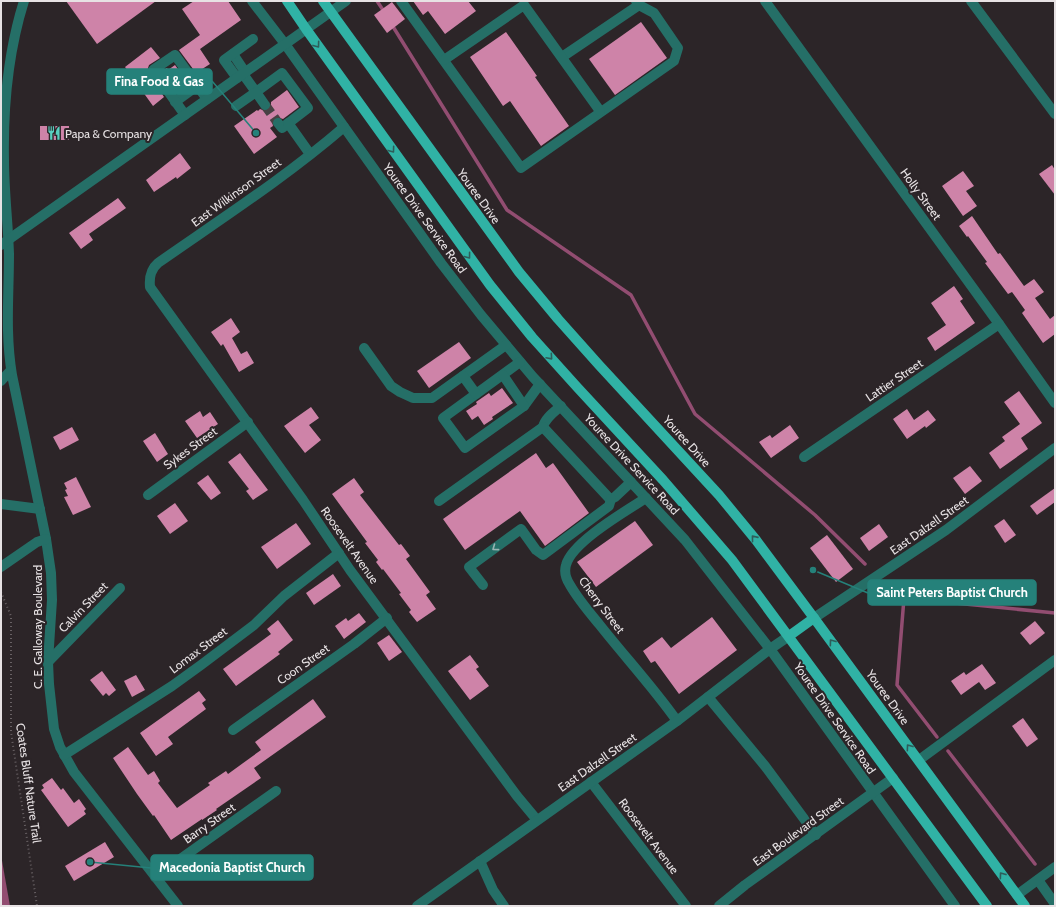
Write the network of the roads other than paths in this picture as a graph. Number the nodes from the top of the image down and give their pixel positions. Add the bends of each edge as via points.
1 (24, 1) edge
2 (252, 1) edge
3 (287, 1) edge
4 (323, 1) edge
5 (346, 1) edge
6 (401, 1) edge
7 (765, 1) edge
8 (971, 1) edge
9 (527, 3) edge
10 (638, 3) edge
11 (331, 12) junction
12 (306, 29) junction
13 (253, 40) dead end
14 (285, 44) junction
15 (562, 57) junction
16 (444, 60) junction
17 (242, 75) junction
18 (313, 84) junction
19 (197, 86) junction
20 (256, 92) junction
21 (298, 94) junction
22 (207, 100) junction
23 (176, 102) junction
24 (265, 105) tunnel mouth
25 (236, 106) dead end
26 (600, 111) junction
27 (1055, 114) edge
28 (185, 115) junction
29 (344, 127) junction
30 (310, 154) junction
31 (2, 160) edge
32 (5, 242) edge
33 (149, 281) joint
34 (1000, 324) junction
35 (506, 345) junction
36 (364, 348) dead end
37 (520, 362) junction
38 (11, 370) junction
39 (502, 375) junction
40 (463, 376) junction
41 (1, 381) edge
42 (540, 384) junction
43 (476, 394) junction
44 (1055, 403) edge
45 (524, 406) junction
46 (561, 406) junction
47 (248, 422) junction
48 (543, 427) junction
49 (1055, 448) edge
50 (804, 457) dead end
51 (632, 482) junction
52 (148, 495) dead end
53 (646, 498) junction
54 (611, 499) junction
55 (439, 501) dead end
56 (1, 504) edge
57 (40, 509) junction
58 (46, 539) junction
59 (339, 553) junction
60 (1, 567) edge
61 (483, 585) dead end
62 (120, 588) dead end
63 (387, 618) junction
64 (814, 618) junction
65 (789, 636) junction
66 (770, 649) junction
67 (1055, 660) edge
68 (48, 662) junction
69 (708, 697) junction
70 (677, 721) junction
71 (233, 730) dead end
72 (64, 755) junction
73 (919, 760) junction
74 (893, 778) junction
75 (591, 782) junction
76 (276, 791) dead end
77 (872, 793) junction
78 (537, 820) junction
79 (816, 835) junction
80 (480, 861) junction
81 (1055, 867) edge
82 (155, 876) junction
83 (1038, 880) junction
84 (1017, 895) junction
85 (1055, 904) edge
86 (178, 906) edge
87 (417, 906) edge
88 (504, 906) edge
89 (686, 906) edge
90 (719, 906) edge
91 (955, 906) edge
92 (988, 906) edge
93 (1025, 906) edge

1 - 31 street, C. E. Galloway Boulevard via 8,75
2 - 14 street
3 - 12 main road
4 - 11 main road, Youree Drive
5 - 11 street
6 - 16 street
7 - 34 street, Holly Street
8 - 27 street
9 - 15 street
9 - 16 street
10 - 15 street
10 - 26 street via 654,13 678,48 674,60
11 - 12 street
64 -> 11 main road, Youree Drive via 719,495 594,359 519,272
12 - 14 street
12 -> 65 main road via 490,285 577,387 702,524
13 - 17 street via 228,57
14 - 17 street
14 - 18 street, Youree Drive Service Road
15 - 26 street
16 - 26 street via 521,168
17 - 20 street
17 - 22 street
18 - 21 street
18 - 29 street, Youree Drive Service Road
19 - 22 street
19 - 23 street
19 - 23 street via 175,55 153,70
20 - 21 street via 282,73
20 - 24 street
20 - 25 street
21 - 30 street via 308,108 283,123
22 - 28 street
23 - 28 street
28 - 32 street
29 - 30 street, East Wilkinson Street
29 - 35 street, Youree Drive Service Road via 441,263
30 - 33 street, East Wilkinson Street via 262,191 158,263 152,269
31 - 32 street, C. E. Galloway Boulevard
32 - 38 street, C. E. Galloway Boulevard via 8,352
33 - 47 street, Roosevelt Avenue via 153,292
34 - 44 street, Holly Street
34 - 50 street, Lattier Street
35 - 37 street, Youree Drive Service Road
35 - 40 street
36 - 40 street via 391,386 413,398 432,398
37 - 39 street
37 - 42 street, Youree Drive Service Road
38 - 41 street
38 - 57 street, C. E. Galloway Boulevard
39 - 43 street
39 - 45 street
40 - 43 street
42 - 45 street
42 - 46 street, Youree Drive Service Road
43 - 45 street via 443,418 465,448
46 - 48 street via 548,417
46 - 51 street, Youree Drive Service Road
47 - 52 street, Sykes Street
47 - 59 street, Roosevelt Avenue
48 - 54 street
48 - 55 street
49 - 64 street, East Dalzell Street via 946,530
51 - 53 street, Youree Drive Service Road
51 - 54 street
53 - 66 street, Youree Drive Service Road via 684,540
53 - 70 street, Cherry Street via 581,544 566,564 566,577 583,603
54 -> 61 street via 609,506 543,555 521,529 469,566
56 - 57 street
57 - 58 street, C. E. Galloway Boulevard
58 - 60 street via 37,542
58 - 68 street, C. E. Galloway Boulevard via 52,573
59 - 63 street, Roosevelt Avenue
59 - 72 street, Lomax Street via 201,665
62 - 68 street, Calvin Street
63 - 71 street, Coon Street
63 - 78 street, Roosevelt Avenue
64 - 65 main road
73 -> 64 main road, Youree Drive
65 - 66 street, East Dalzell Street
65 - 74 main road
66 - 69 street, East Dalzell Street
66 - 77 street, Youree Drive Service Road
67 - 73 street
68 - 72 street, C. E. Galloway Boulevard via 54,729
69 - 70 street, East Dalzell Street
69 - 79 street via 765,766
70 - 75 street, East Dalzell Street
72 - 82 street, C. E. Galloway Boulevard via 74,772
84 -> 73 main road, Youree Drive
74 - 77 street, East Boulevard Street
74 - 92 main road
75 - 78 street, East Dalzell Street
75 - 89 street, Roosevelt Avenue
76 - 82 street, Barry Street
77 - 79 street, East Boulevard Street
77 - 91 street, Youree Drive Service Road
78 - 80 street, East Dalzell Street
79 - 90 street, East Boulevard Street
80 - 87 street, East Dalzell Street
80 - 88 street
81 - 83 street
82 - 86 street, C. E. Galloway Boulevard
83 - 84 street
83 - 85 street
84 - 93 main road, Youree Drive

